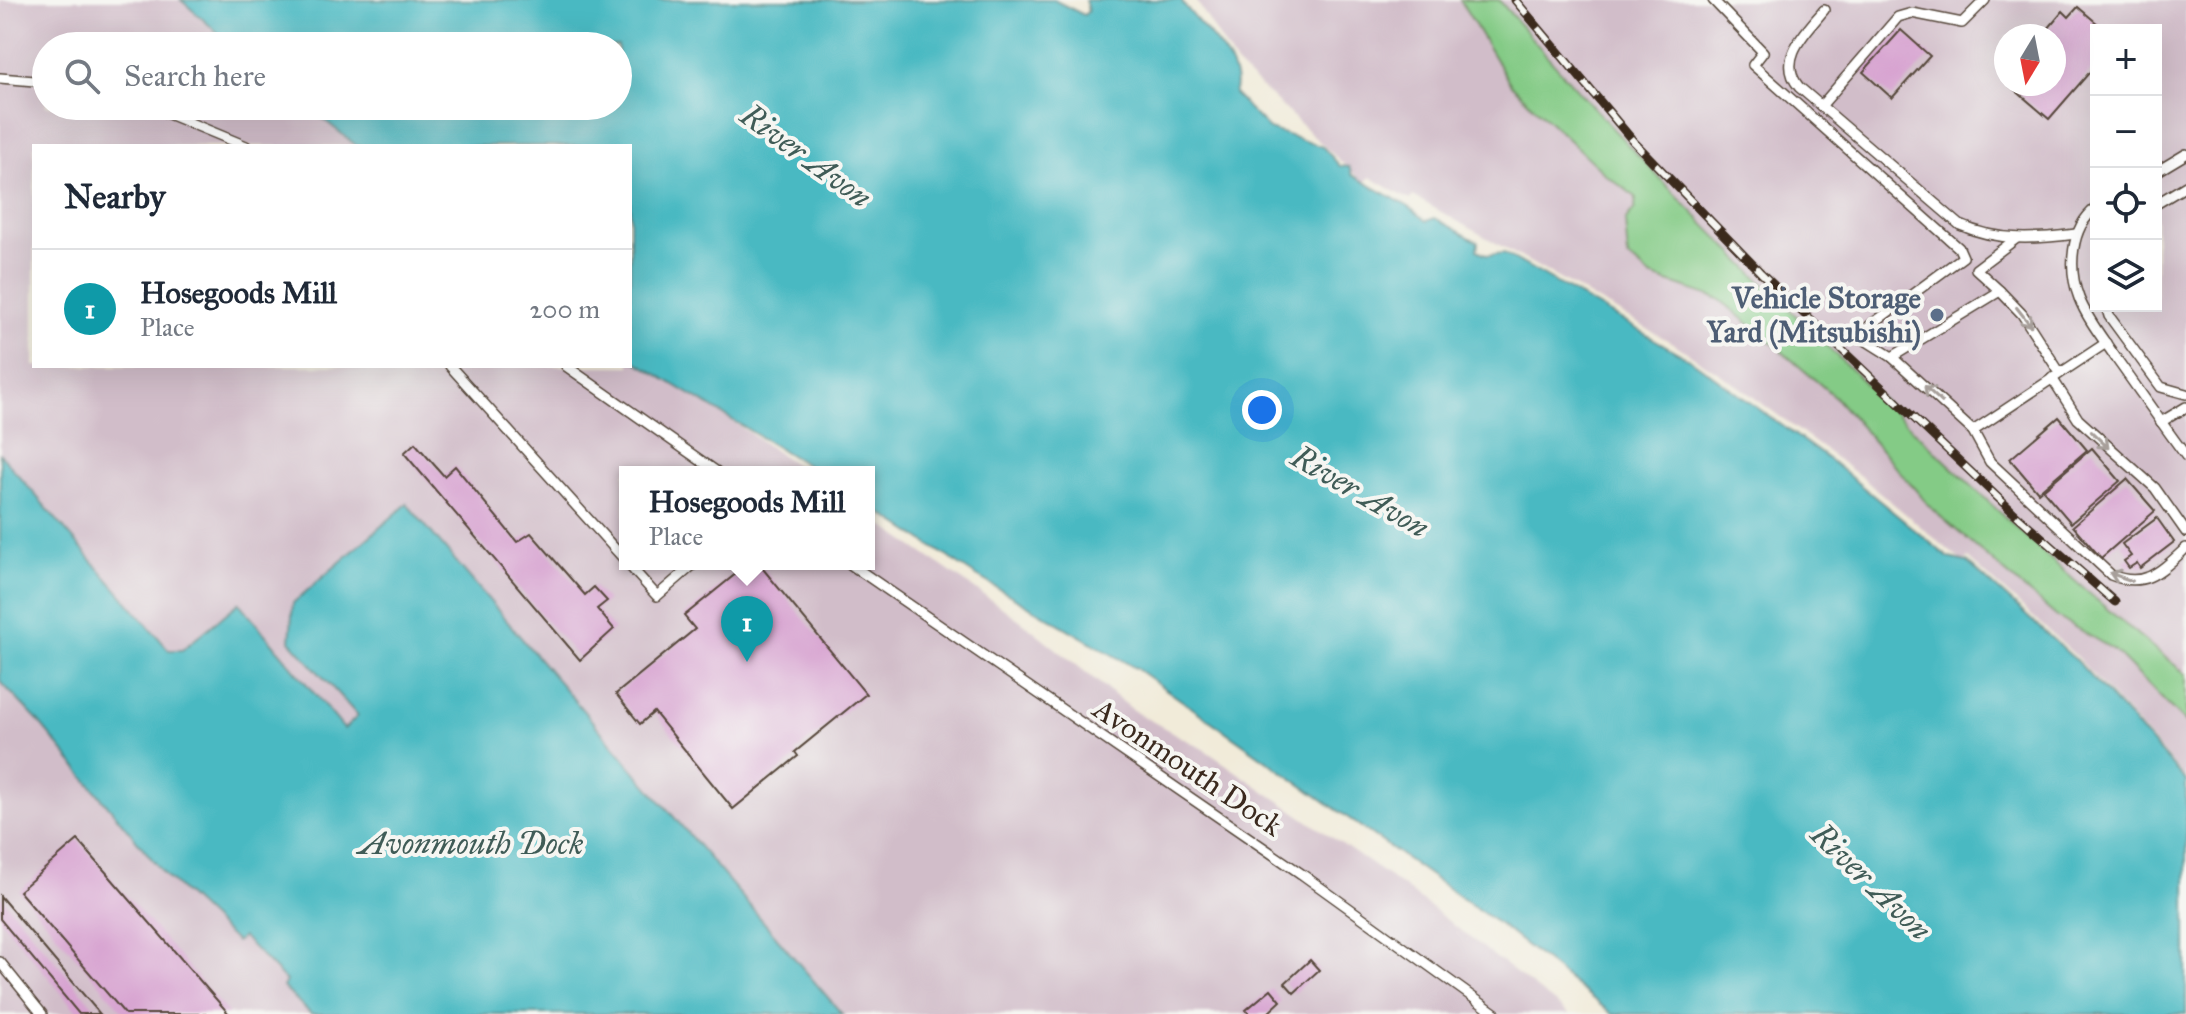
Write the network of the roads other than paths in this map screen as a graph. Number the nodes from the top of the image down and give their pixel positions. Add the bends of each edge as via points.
1 (1713, 0) edge
2 (1985, 0) edge
3 (1824, 10) dead end
4 (0, 78) edge
5 (32, 81) edge
6 (1821, 106) junction
7 (183, 120) edge
8 (241, 144) edge
9 (2186, 154) edge
10 (2162, 168) edge
11 (2186, 186) edge
12 (2162, 200) edge
13 (2090, 214) edge
14 (2076, 234) junction
15 (2017, 238) junction
16 (2000, 291) junction
17 (2108, 312) edge
18 (2106, 343) junction
19 (1892, 357) junction
20 (452, 368) edge
21 (569, 368) edge
22 (2056, 376) junction
23 (2186, 394) edge
24 (2186, 407) edge
25 (2161, 422) junction
26 (1973, 431) junction
27 (2186, 456) edge
28 (708, 466) edge
29 (2186, 532) edge
30 (2186, 548) edge
31 (619, 553) edge
32 (634, 570) edge
33 (687, 570) edge
34 (859, 570) edge
35 (0, 962) edge
36 (42, 1014) edge
37 (1496, 1014) edge

1 - 19 lane via 1763,52 1753,65 1959,248 1963,257 1857,335
2 - 6 lane via 1962,23 1912,13 1898,17
3 - 6 lane via 1793,51 1788,68 1799,87
4 - 5 lane
6 - 15 lane via 1953,221 1977,232
7 - 8 lane
9 - 10 lane
11 - 12 lane
13 - 14 lane
14 - 15 lane
14 - 18 lane via 2075,283
15 - 16 lane via 1976,269
16 - 19 lane
16 -> 22 lane via 2022,314
17 - 23 lane via 2161,387
18 - 22 lane
18 - 25 lane
26 -> 19 lane
20 - 31 lane
21 - 28 lane
22 - 26 lane
22 -> 29 lane via 2078,419 2155,488
24 - 25 lane
25 - 27 lane
30 -> 26 lane via 2142,581 2111,575 1990,462
32 - 33 lane via 657,596
34 - 37 lane, Avonmouth Dock
35 - 36 lane

